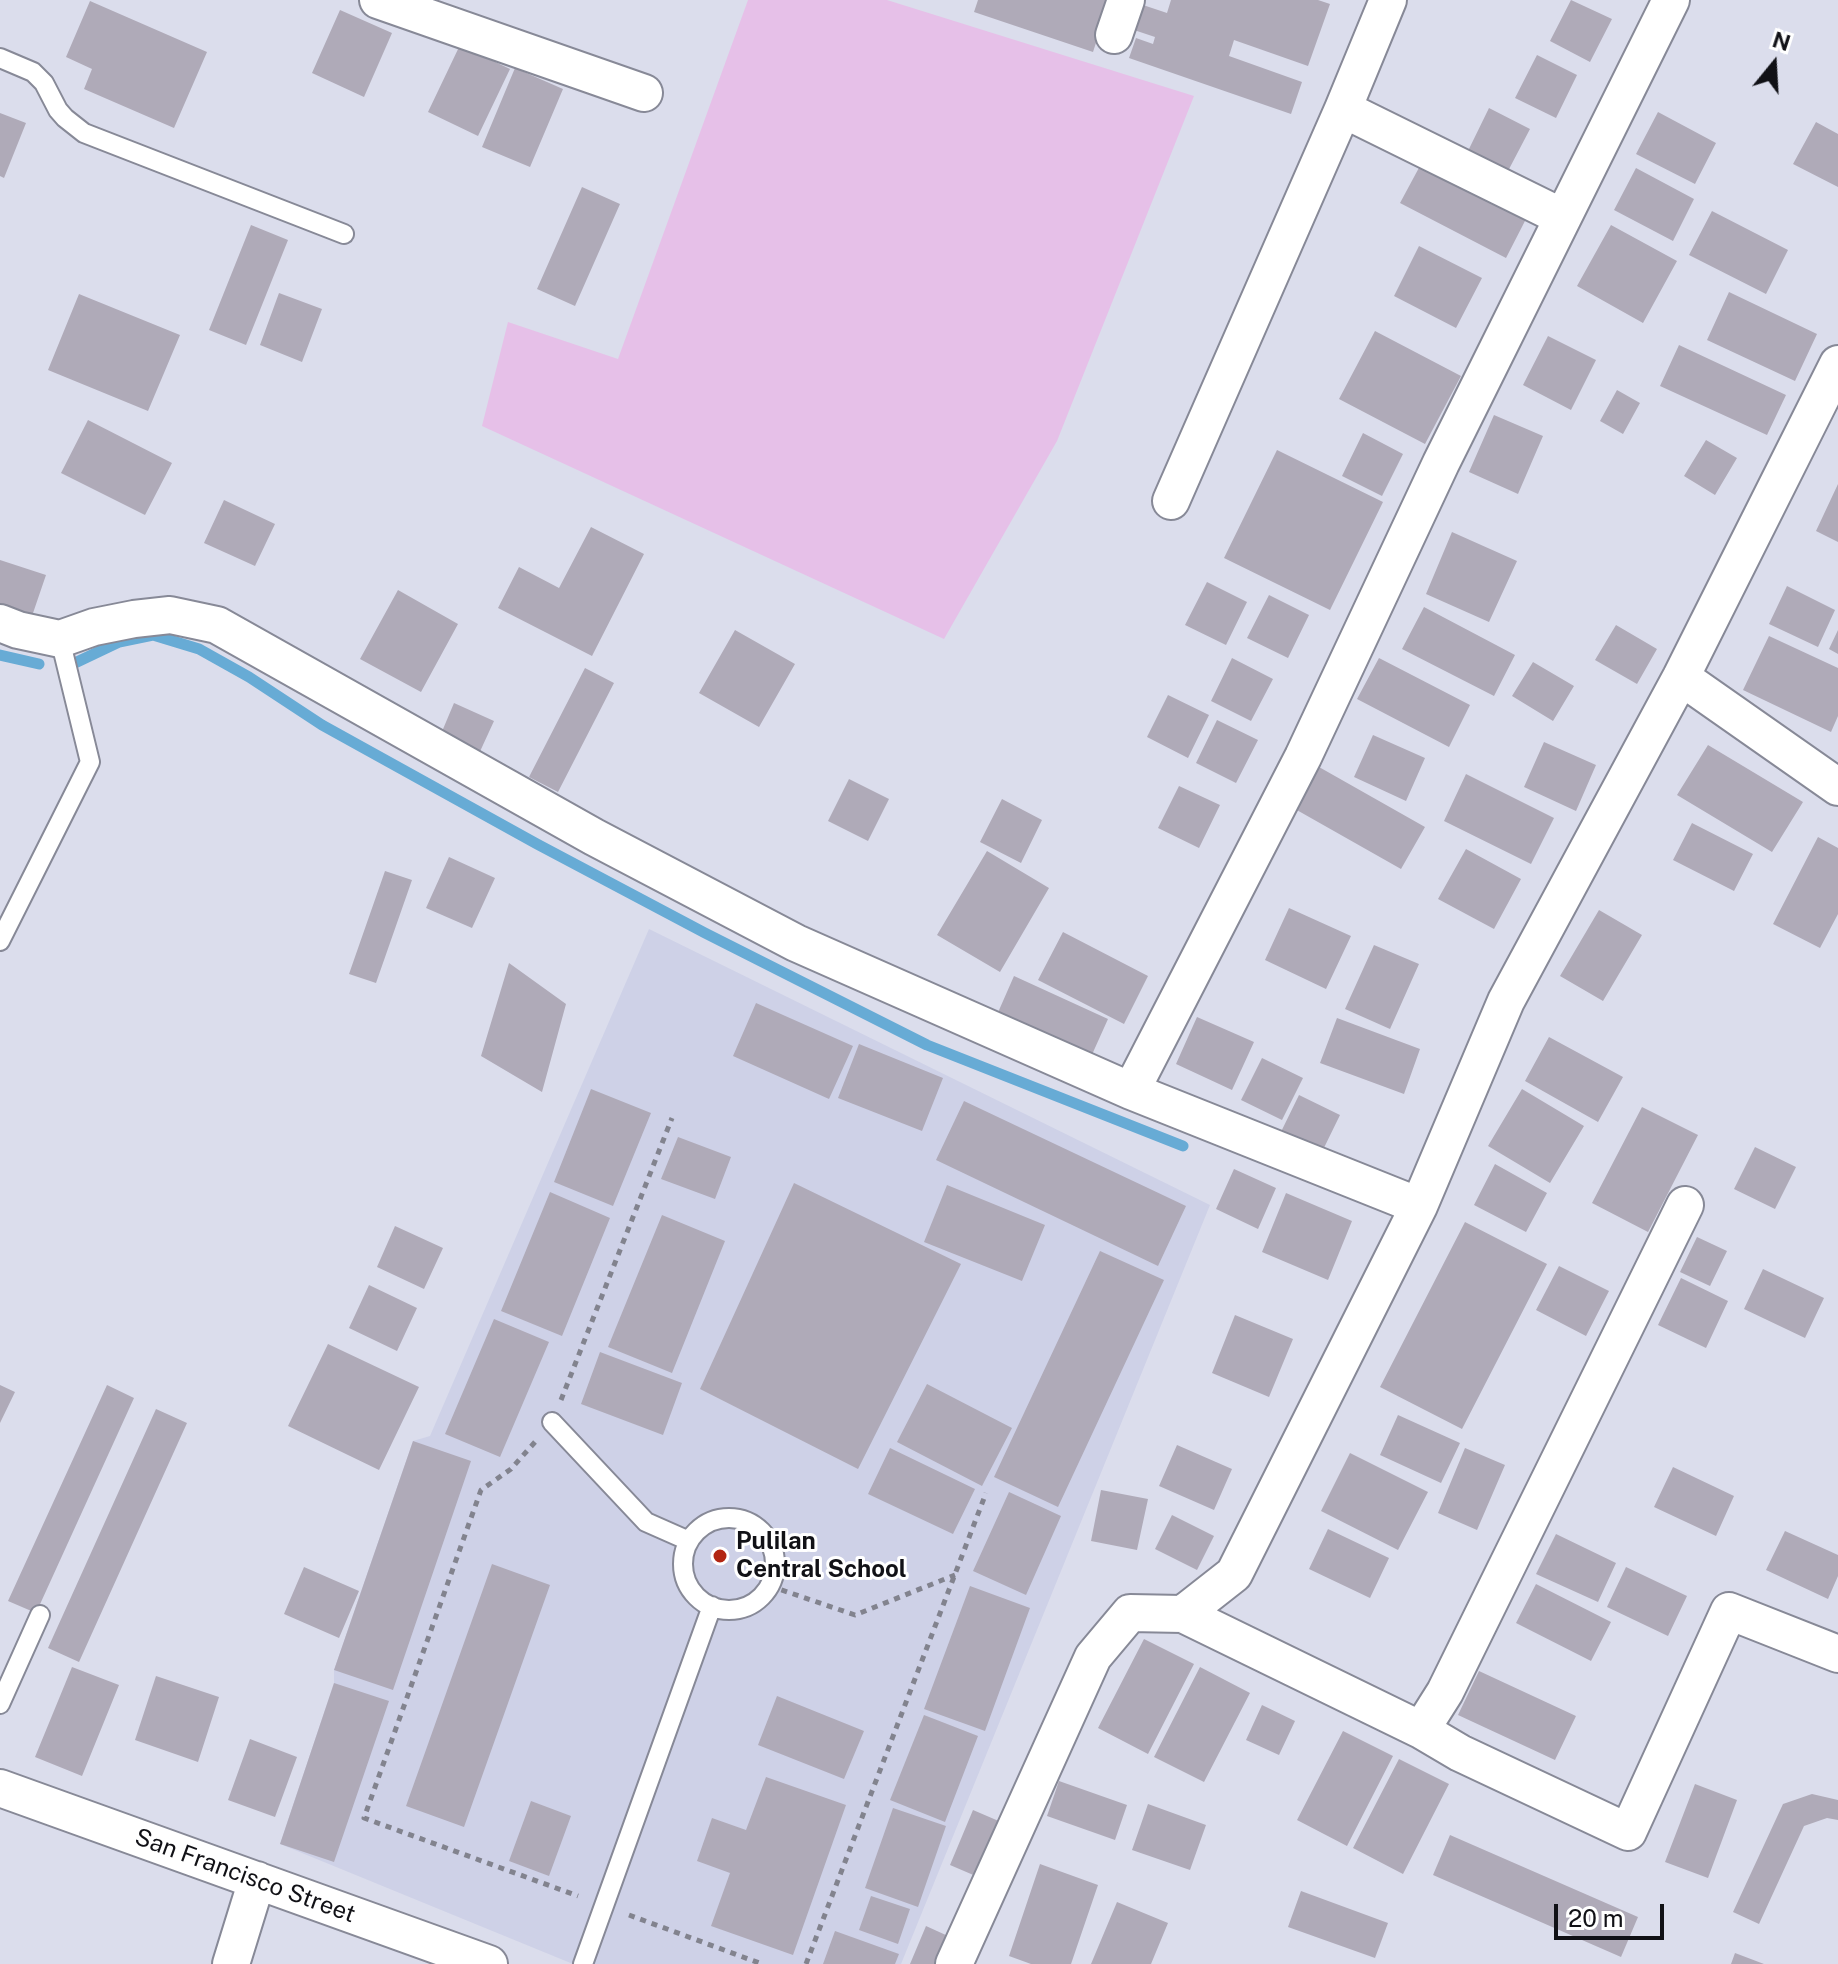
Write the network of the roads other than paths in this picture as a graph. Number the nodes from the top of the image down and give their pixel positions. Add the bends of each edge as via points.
1 (378, 0) edge
2 (1126, 0) edge
3 (1388, 0) edge
4 (1671, 0) edge
5 (1114, 35) dead end
6 (0, 58) edge
7 (644, 93) dead end
8 (1343, 109) junction
9 (1562, 217) junction
10 (344, 234) dead end
11 (1838, 364) edge
12 (1171, 501) dead end
13 (0, 623) edge
14 (60, 639) junction
15 (1681, 677) junction
16 (1838, 787) edge
17 (0, 941) edge
18 (1131, 1091) junction
19 (1685, 1205) dead end
20 (1419, 1206) junction
21 (552, 1422) road end
22 (689, 1541) junction
23 (712, 1606) junction
24 (1183, 1614) junction
25 (40, 1615) dead end
26 (1838, 1654) edge
27 (0, 1704) edge
28 (1421, 1730) junction
29 (0, 1788) edge
30 (257, 1880) junction
31 (231, 1964) edge
32 (489, 1964) edge
33 (583, 1964) edge
34 (954, 1964) edge

1 - 7 street
2 - 5 street
3 - 8 street
4 - 9 street
6 - 10 lane via 33,72 58,110 84,133
8 - 9 street
8 - 12 street
9 - 18 street via 1303,757
11 - 15 street
13 - 14 street
14 - 17 lane via 90,762
14 - 18 street via 94,627 170,615 217,625 594,837 796,943
15 - 16 street
15 - 20 street via 1506,1001
18 - 20 street
19 - 28 street via 1445,1692
20 - 24 street via 1234,1574
21 - 22 lane via 646,1522
22 - 23 lane via 683,1570 688,1585
22 - 23 lane via 710,1523 736,1519 753,1525 774,1553 770,1586 758,1600 743,1608
23 - 33 lane
24 - 28 street
24 - 34 street via 1130,1613 1093,1657
25 - 27 lane
26 - 28 street via 1729,1611 1628,1832
29 - 30 street, San Francisco Street
30 - 31 street
30 - 32 street, San Francisco Street

